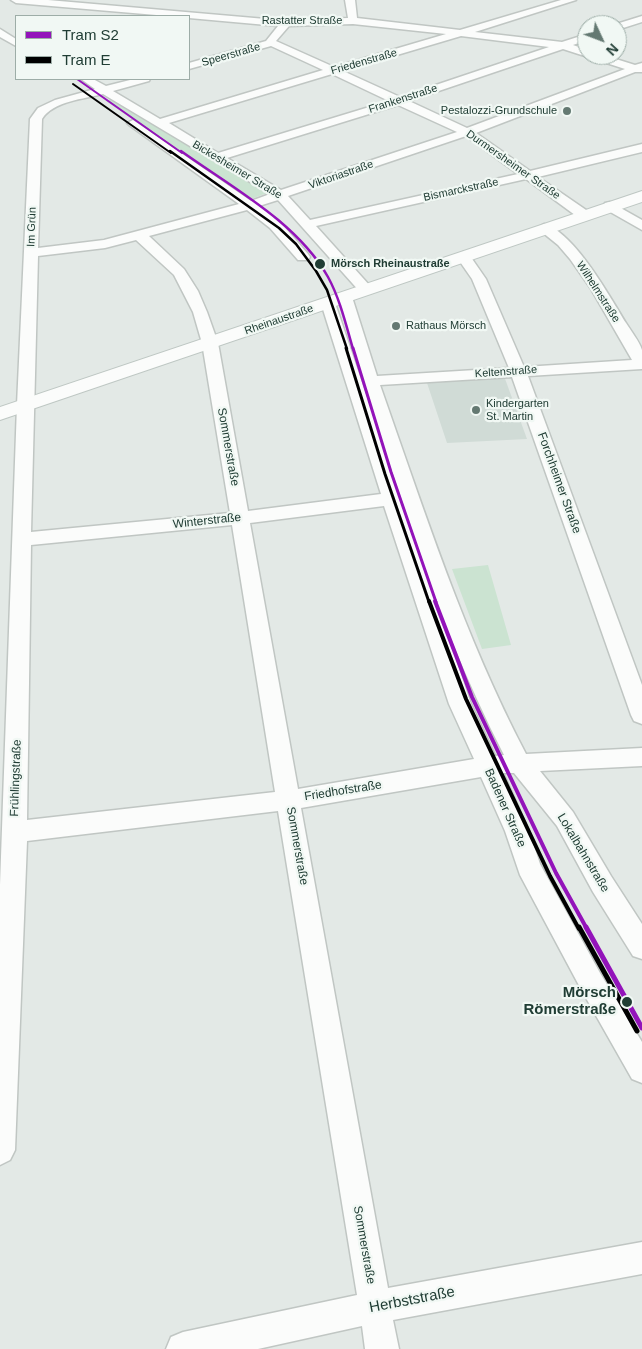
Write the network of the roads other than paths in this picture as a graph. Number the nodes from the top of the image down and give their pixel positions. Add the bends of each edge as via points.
1 (16, 0) edge
2 (350, 0) edge
3 (571, 0) edge
4 (642, 19) edge
5 (353, 21) junction
6 (286, 23) junction
7 (0, 24) edge
8 (627, 24) edge
9 (0, 32) edge
10 (15, 33) edge
11 (463, 33) junction
12 (577, 40) edge
13 (15, 41) edge
14 (272, 43) junction
15 (562, 45) junction
16 (577, 50) edge
17 (627, 64) edge
18 (190, 66) edge
19 (640, 68) edge
20 (335, 71) junction
21 (141, 80) edge
22 (81, 81) edge
23 (97, 92) junction
24 (399, 100) junction
25 (158, 123) junction
26 (467, 132) junction
27 (642, 148) edge
28 (218, 157) junction
29 (529, 175) junction
30 (280, 195) junction
31 (642, 196) edge
32 (250, 206) junction
33 (610, 206) junction
34 (584, 215) junction
35 (308, 224) junction
36 (642, 225) edge
37 (544, 228) junction
38 (140, 236) junction
39 (32, 253) junction
40 (463, 256) junction
41 (303, 257) dead end
42 (366, 290) junction
43 (336, 300) junction
44 (210, 343) junction
45 (642, 364) edge
46 (518, 371) junction
47 (371, 381) junction
48 (25, 405) junction
49 (0, 414) edge
50 (391, 499) junction
51 (240, 518) junction
52 (23, 538) junction
53 (642, 715) edge
54 (642, 757) edge
55 (520, 762) junction
56 (487, 767) junction
57 (289, 800) junction
58 (15, 832) junction
59 (642, 947) edge
60 (642, 1069) edge
61 (0, 1150) edge
62 (642, 1258) edge
63 (375, 1307) junction
64 (182, 1349) edge
65 (382, 1349) edge

1 - 6 street, Rastatter Straße
2 - 5 street
3 - 11 street, Friedenstraße
4 - 8 street
5 - 6 street, Rastatter Straße
5 - 11 street, Rastatter Straße
6 - 14 street
7 - 10 street
9 - 13 street
11 - 15 street, Rastatter Straße
11 - 20 street, Friedenstraße
12 - 15 street, Frankenstraße
14 - 18 street, Speerstraße
14 - 20 street, Durmersheimer Straße
15 - 16 street, Rastatter Straße
15 - 24 street, Frankenstraße
17 - 19 street
19 - 26 street, Viktoriastraße
20 - 24 street, Durmersheimer Straße
20 - 25 street, Friedenstraße
21 - 23 street
22 - 23 street, Bickesheimer Straße
23 - 25 street, Bickesheimer Straße
23 - 32 street, Bickesheimer Straße via 118,113
23 - 39 street, Im Grün via 49,106 36,119
24 - 26 street, Durmersheimer Straße
24 - 28 street, Frankenstraße
25 - 28 street, Bickesheimer Straße
26 - 29 street, Durmersheimer Straße
26 - 30 street, Viktoriastraße
27 - 29 street, Bismarckstraße
28 - 30 street, Bickesheimer Straße
29 - 34 street, Durmersheimer Straße
29 - 35 street, Bismarckstraße
30 - 32 street, Viktoriastraße
30 - 35 street, Bickesheimer Straße
31 - 33 street, Rheinaustraße
32 - 38 street, Viktoriastraße
32 - 41 street, Bickesheimer Straße via 275,225
33 - 34 street, Rheinaustraße
33 - 36 street
34 - 37 street, Rheinaustraße
35 - 42 street, Bickesheimer Straße
37 - 40 street, Rheinaustraße
37 - 45 street, Wilhelmstraße via 575,256
38 - 39 street, Viktoriastraße
38 - 44 street, Sommerstraße via 174,265 185,281 199,307
39 - 48 street, Im Grün
40 - 42 street, Rheinaustraße
40 - 46 street, Forchheimer Straße via 479,279
42 - 43 street, Rheinaustraße
43 - 44 street, Rheinaustraße
43 - 47 street
43 - 50 street, Badener Straße via 332,311
44 - 48 street, Rheinaustraße
44 - 51 street, Sommerstraße
45 - 46 street, Keltenstraße
46 - 47 street, Keltenstraße
46 - 53 street, Forchheimer Straße
47 - 55 street via 441,588 487,700
48 - 49 street, Rheinaustraße
48 - 52 street, Frühlingstraße
50 - 51 street, Winterstraße
50 - 56 street, Badener Straße via 460,704
51 - 52 street, Winterstraße
51 - 57 street, Sommerstraße
52 - 58 street, Frühlingstraße
54 - 55 street, Friedhofstraße
55 - 56 street, Friedhofstraße
55 - 59 street, Lokalbahnstraße via 565,820
56 - 57 street, Friedhofstraße
56 - 60 street, Badener Straße via 534,875
57 - 58 street, Friedhofstraße
57 - 63 street, Sommerstraße
58 - 61 street, Frühlingstraße
62 - 63 street, Herbststraße
63 - 64 street, Herbststraße
63 - 65 street, Sommerstraße

